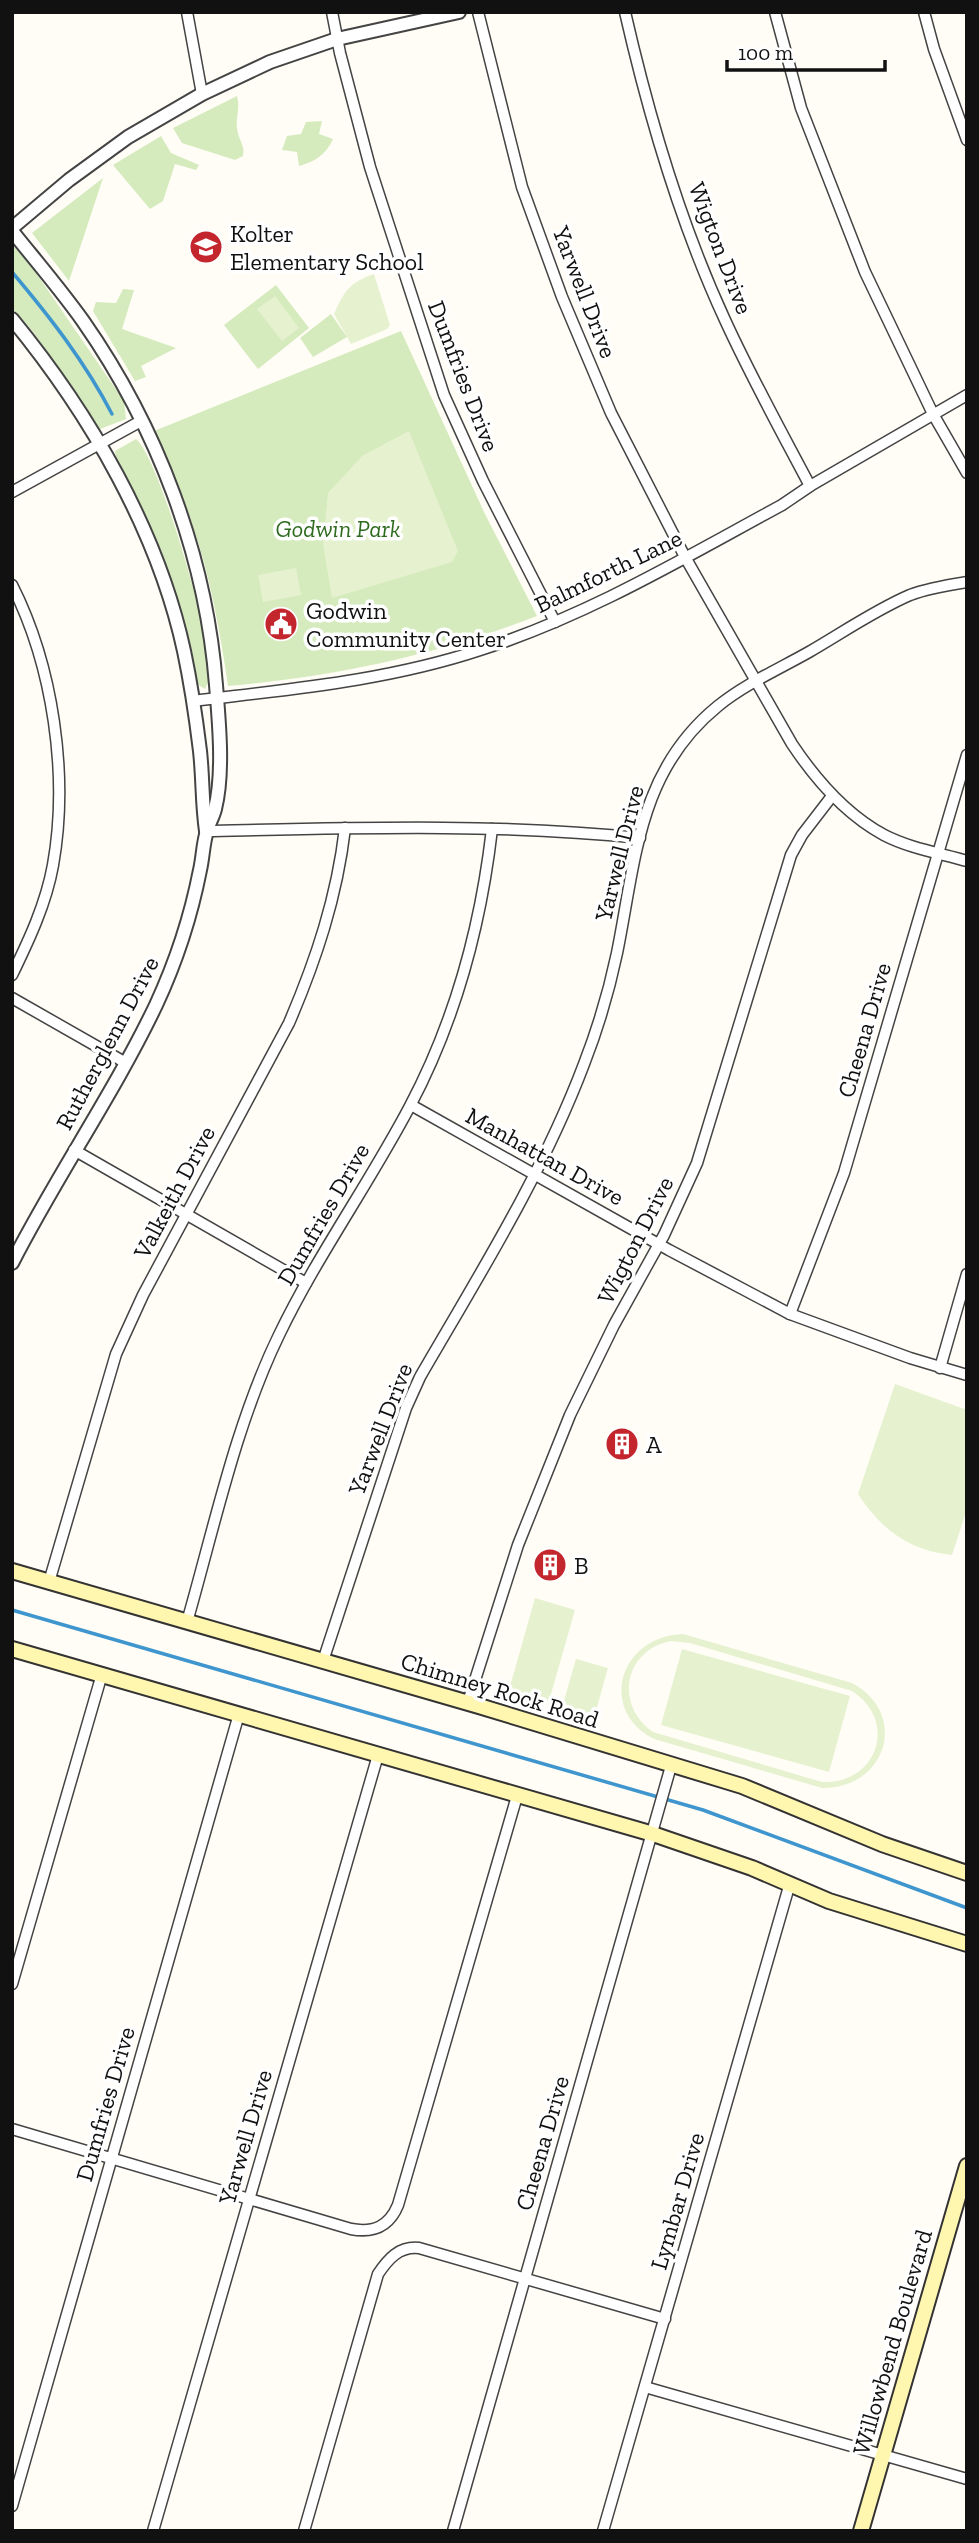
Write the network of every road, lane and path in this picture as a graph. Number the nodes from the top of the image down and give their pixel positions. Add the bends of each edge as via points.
1 (187, 12) edge
2 (332, 12) edge
3 (458, 12) edge
4 (478, 12) edge
5 (625, 12) edge
6 (775, 12) edge
7 (924, 12) edge
8 (337, 39) junction
9 (202, 94) junction
10 (967, 140) edge
11 (12, 230) edge
12 (12, 319) edge
13 (967, 395) edge
14 (933, 415) junction
15 (141, 421) junction
16 (101, 444) junction
17 (967, 473) edge
18 (810, 486) junction
19 (12, 492) edge
20 (685, 557) junction
21 (967, 582) edge
22 (12, 585) edge
23 (555, 622) junction
24 (757, 681) junction
25 (217, 698) junction
26 (193, 701) junction
27 (967, 755) edge
28 (832, 796) junction
29 (345, 828) junction
30 (492, 829) junction
31 (206, 831) junction
32 (640, 838) junction
33 (937, 853) junction
34 (967, 861) edge
35 (12, 975) edge
36 (12, 998) edge
37 (126, 1063) junction
38 (411, 1105) junction
39 (74, 1150) junction
40 (536, 1175) junction
41 (187, 1214) junction
42 (660, 1244) junction
43 (12, 1263) edge
44 (967, 1274) edge
45 (306, 1283) junction
46 (790, 1314) junction
47 (940, 1368) junction
48 (967, 1375) edge
49 (12, 1572) edge
50 (49, 1582) junction
51 (187, 1622) junction
52 (12, 1649) edge
53 (323, 1661) junction
54 (102, 1674) junction
55 (468, 1703) junction
56 (239, 1714) junction
57 (378, 1755) junction
58 (671, 1766) junction
59 (517, 1796) junction
60 (653, 1834) junction
61 (967, 1872) edge
62 (790, 1883) junction
63 (967, 1944) edge
64 (12, 1984) edge
65 (12, 2129) edge
66 (111, 2158) junction
67 (967, 2166) edge
68 (249, 2198) junction
69 (525, 2278) junction
70 (664, 2319) junction
71 (645, 2386) junction
72 (883, 2455) junction
73 (967, 2479) edge
74 (12, 2506) edge
75 (153, 2531) edge
76 (304, 2531) edge
77 (453, 2531) edge
78 (603, 2531) edge
79 (861, 2531) edge

1 - 9 street
2 - 8 street, Dumfries Drive
3 - 8 street
4 - 20 street, Yarwell Drive via 522,187 562,297 611,413
5 - 18 street, Wigton Drive via 655,132 697,252 740,354
6 - 14 street via 801,108 865,272
7 - 10 street
8 - 9 street via 270,62
8 - 23 street, Dumfries Drive via 374,180 444,395
9 - 11 street via 128,137
11 - 15 street, Rutherglenn Drive via 83,321
12 - 16 street, Rutherglenn Drive via 46,360
13 - 14 street, Balmforth Lane
14 - 17 street
14 - 18 street, Balmforth Lane
15 - 16 street
15 - 25 street, Rutherglenn Drive via 191,546 208,615
16 - 19 street
16 - 26 street, Rutherglenn Drive via 166,587
18 - 20 street, Balmforth Lane
20 - 23 street, Balmforth Lane
20 - 24 street, Yarwell Drive
21 - 24 street via 911,595
22 - 35 street via 50,693 60,801 52,868 30,937
23 - 25 street, Balmforth Lane via 480,650 380,677
24 - 28 street via 792,744
24 - 32 street, Yarwell Drive via 719,705 672,756 657,782
25 - 26 street, Balmforth Lane
25 - 31 street, Rutherglenn Drive via 219,765 215,808
26 - 31 street, Rutherglenn Drive
27 - 33 street, Cheena Drive
28 - 33 street via 883,834
28 - 42 street, Wigton Drive via 787,863 712,1121
29 - 30 street
29 - 31 street
29 - 41 street, Valkeith Drive via 333,903 309,976 289,1023
30 - 32 street
30 - 38 street, Dumfries Drive via 468,955
31 - 37 street, Rutherglenn Drive via 186,927 156,1004
32 - 40 street, Yarwell Drive via 599,1024
33 - 34 street
33 - 46 street, Cheena Drive via 844,1173
36 - 37 street
37 - 39 street, Rutherglenn Drive
38 - 40 street, Manhattan Drive
38 - 45 street, Dumfries Drive
39 - 41 street
39 - 43 street, Rutherglenn Drive
40 - 42 street, Manhattan Drive
40 - 53 street, Yarwell Drive via 406,1408
41 - 45 street
41 - 50 street, Valkeith Drive via 116,1354
42 - 46 street, Manhattan Drive
42 - 55 street, Wigton Drive via 614,1325 561,1437 518,1545
44 - 47 street
45 - 51 street, Dumfries Drive via 253,1398
46 - 47 street, Manhattan Drive
47 - 48 street, Manhattan Drive
49 - 50 main road, Chimney Rock Road
50 - 51 main road, Chimney Rock Road
51 - 53 main road, Chimney Rock Road
52 - 54 main road
53 - 55 main road, Chimney Rock Road
54 - 56 main road
54 - 64 street
55 - 58 main road, Chimney Rock Road
56 - 57 main road
56 - 66 street, Dumfries Drive
57 - 59 main road
57 - 68 street, Yarwell Drive
58 - 60 street, Cheena Drive
58 - 61 main road, Chimney Rock Road via 742,1786 882,1844
59 - 60 main road
59 - 68 street via 391,2218 374,2230 351,2229
60 - 62 main road
60 - 69 street, Cheena Drive
62 - 63 main road via 869,1915
62 - 70 street, Lymbar Drive
65 - 66 street
66 - 68 street
66 - 74 street, Dumfries Drive
67 - 72 main road, Willowbend Boulevard
68 - 75 street, Yarwell Drive
69 - 70 street
69 - 76 street via 419,2248 395,2253 378,2274
69 - 77 street, Cheena Drive
70 - 71 street, Lymbar Drive
71 - 72 street
71 - 78 street, Lymbar Drive
72 - 73 street
72 - 79 main road, Willowbend Boulevard

